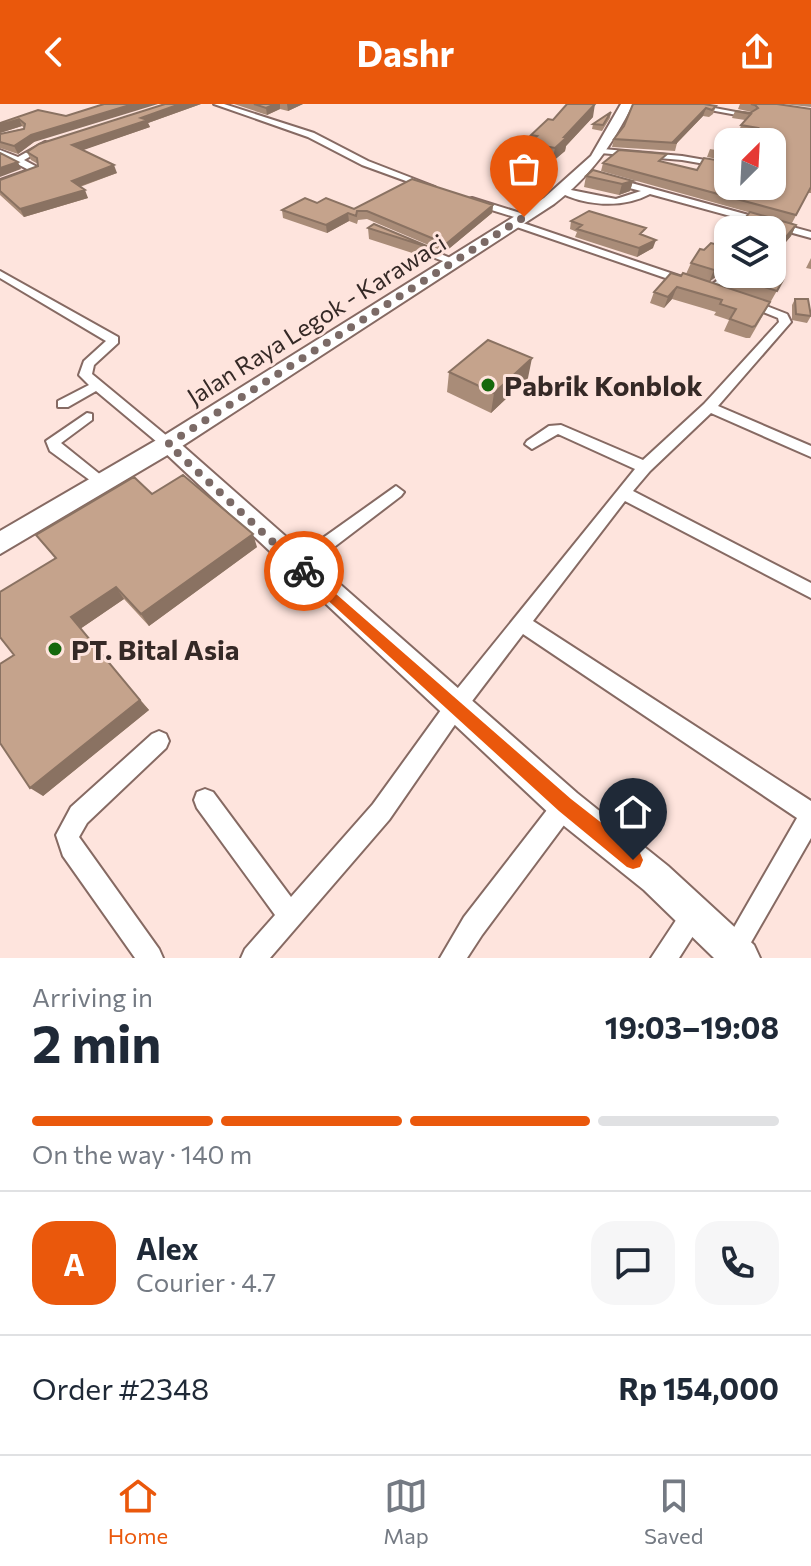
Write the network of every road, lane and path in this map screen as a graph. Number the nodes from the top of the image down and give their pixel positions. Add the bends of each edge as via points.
1 (217, 104) edge
2 (627, 104) edge
3 (680, 104) edge
4 (714, 106) edge
5 (748, 115) edge
6 (53, 142) edge
7 (603, 151) junction
8 (0, 152) edge
9 (19, 160) junction
10 (714, 164) edge
11 (585, 173) junction
12 (656, 180) edge
13 (0, 183) edge
14 (646, 190) junction
15 (561, 191) junction
16 (442, 192) edge
17 (455, 196) edge
18 (519, 220) junction
19 (811, 235) edge
20 (406, 243) edge
21 (455, 262) junction
22 (0, 274) edge
23 (725, 288) edge
24 (724, 294) junction
25 (98, 385) junction
26 (63, 404) dead end
27 (709, 407) junction
28 (87, 417) dead end
29 (168, 444) junction
30 (532, 444) dead end
31 (811, 452) edge
32 (645, 467) junction
33 (102, 484) junction
34 (396, 492) dead end
35 (623, 493) junction
36 (0, 544) edge
37 (298, 565) junction
38 (811, 591) edge
39 (521, 623) junction
40 (456, 706) junction
41 (159, 741) dead end
42 (205, 800) dead end
43 (565, 805) junction
44 (811, 815) edge
45 (695, 914) junction
46 (290, 915) junction
47 (737, 954) edge
48 (150, 958) edge
49 (254, 958) edge
50 (453, 958) edge
51 (664, 958) edge

1 - 16 street via 311,135 365,163
2 - 7 main road, Jalan Raya Legok - Karawaci
3 - 4 street via 706,110
4 - 5 street
6 - 9 street
7 - 10 street
7 - 11 main road, Jalan Raya Legok - Karawaci
8 - 9 street
9 - 13 street via 36,170
11 - 14 street
11 - 15 main road, Jalan Raya Legok - Karawaci
12 - 14 street
14 - 15 street via 633,201 618,203
14 - 19 street
15 - 18 main road, Jalan Raya Legok - Karawaci
17 - 18 street
18 - 21 main road, Jalan Raya Legok - Karawaci
18 - 24 street
20 - 21 street
21 - 29 main road, Jalan Raya Legok - Karawaci
22 - 25 street via 114,340 84,370
23 - 24 street
24 - 27 street via 775,311 785,322
25 - 26 street
25 - 29 street
27 - 31 street
27 - 32 street
28 - 33 street via 53,441
29 - 33 main road, Jalan Raya Legok - Karawaci
29 - 37 street
30 - 32 street via 561,430
32 - 35 street
33 - 36 main road, Jalan Raya Legok - Karawaci
34 - 37 street
35 - 38 street
35 - 39 street
37 - 40 street
39 - 40 street
39 - 44 street
40 - 43 street
40 - 46 street via 381,812
41 - 48 street via 79,815 67,835
42 - 46 street
43 - 45 street
43 - 50 street
44 - 47 street
45 - 47 street
45 - 51 street
46 - 49 street

